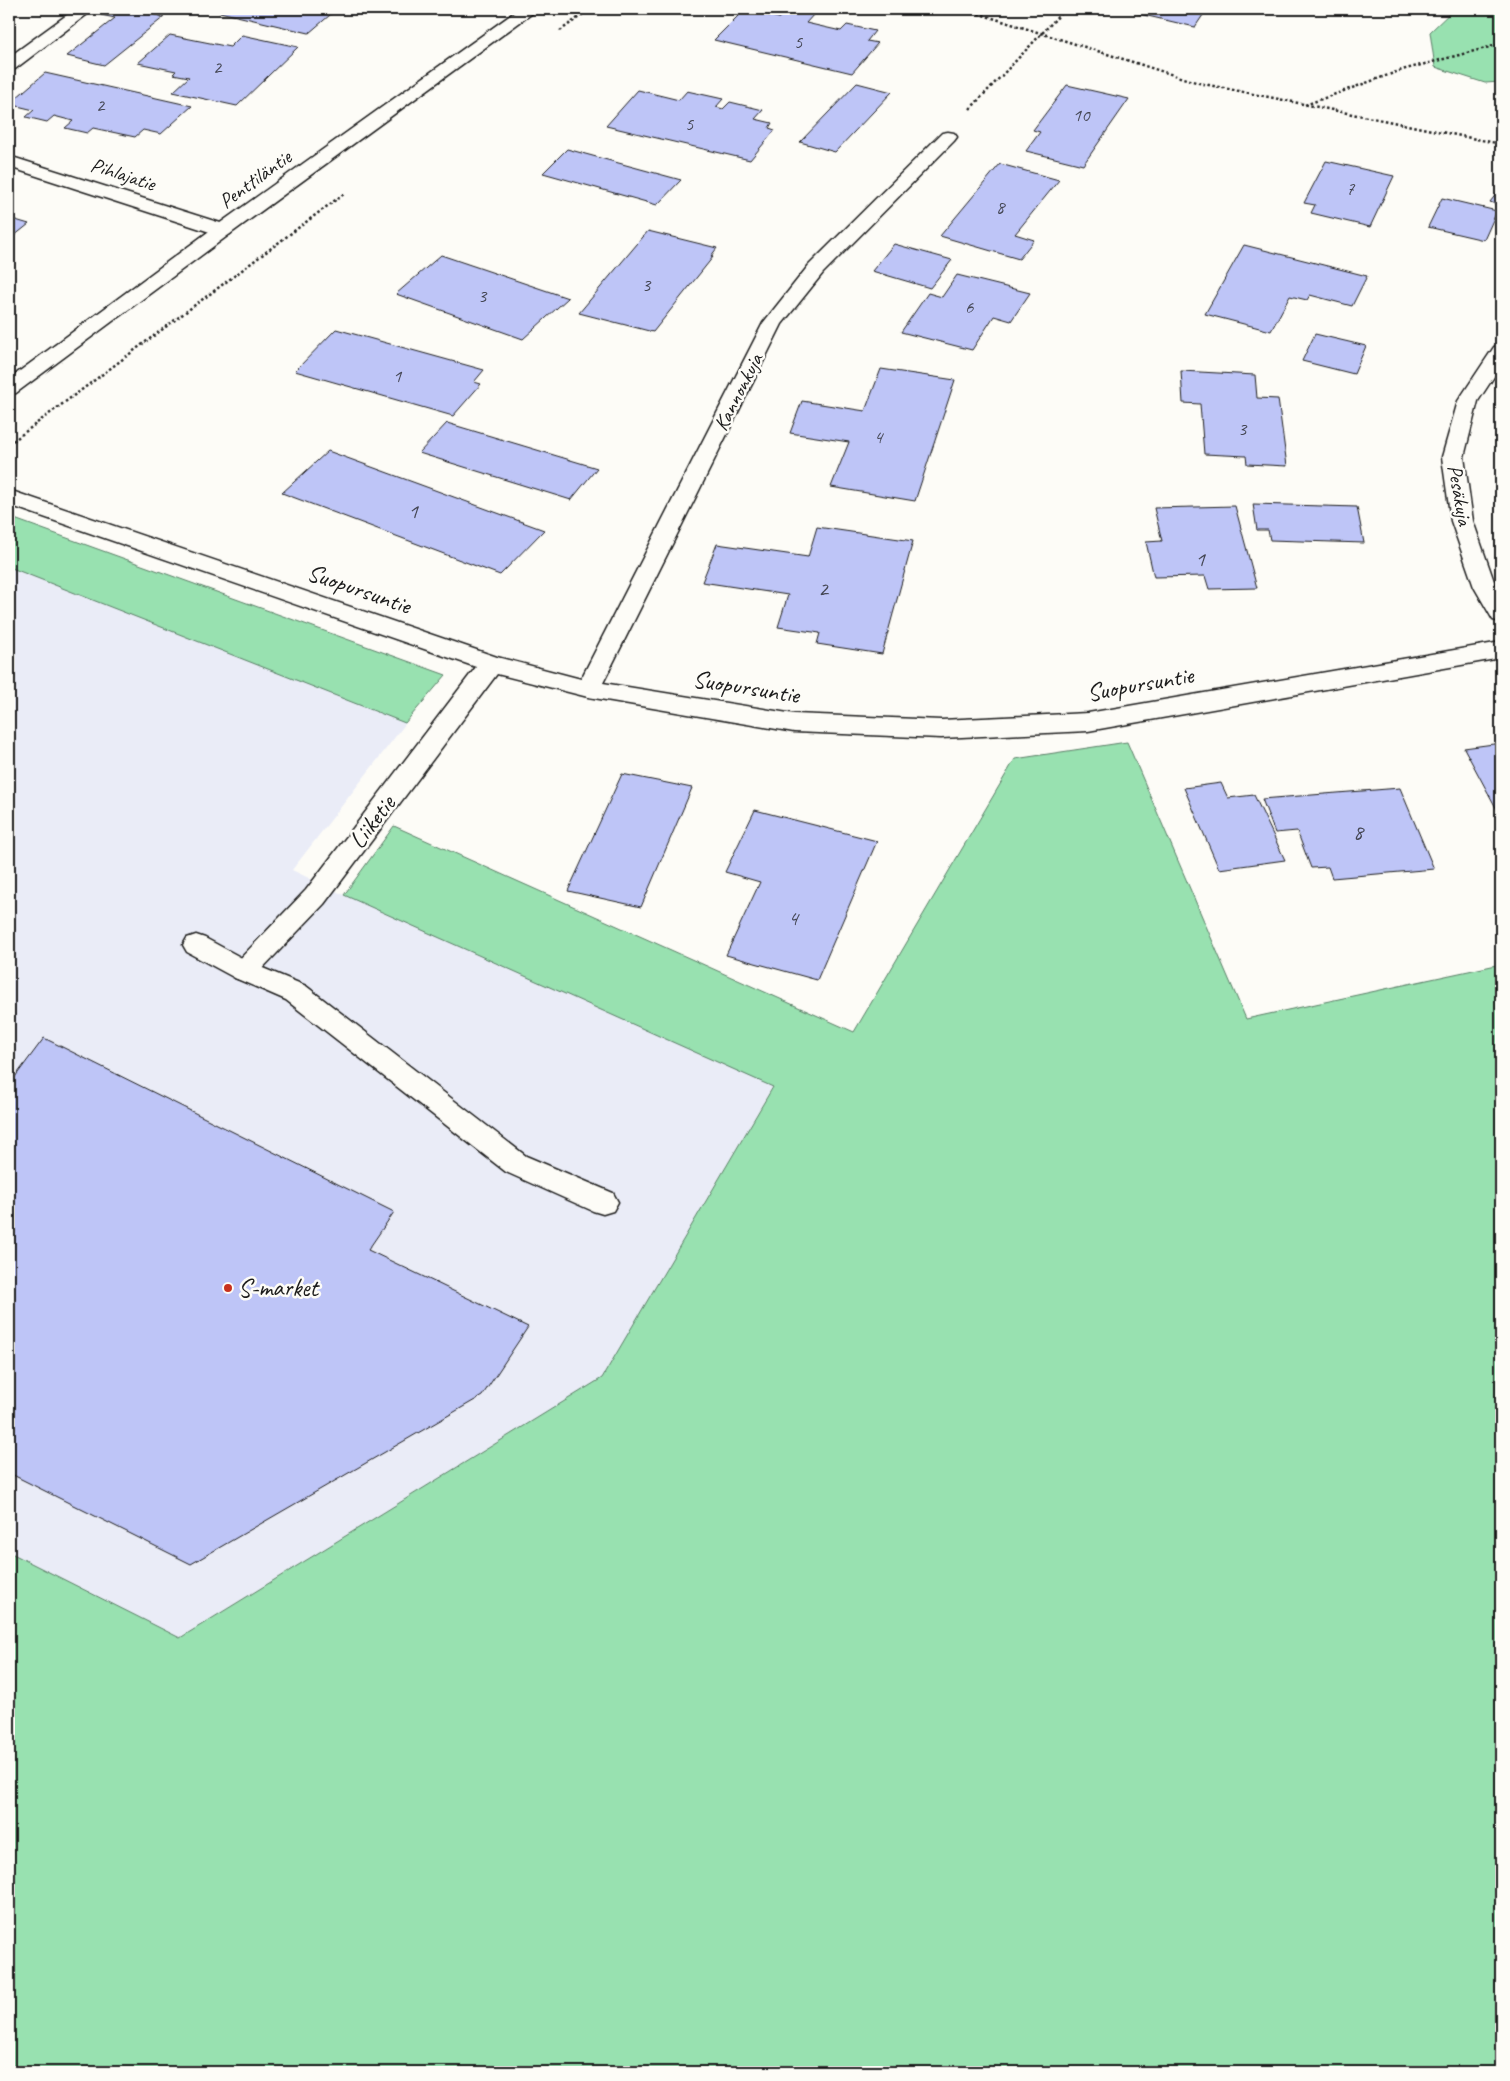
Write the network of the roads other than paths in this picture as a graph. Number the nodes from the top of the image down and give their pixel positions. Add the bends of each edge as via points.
1 (86, 9) edge
2 (530, 9) edge
3 (9, 65) edge
4 (948, 137) road end
5 (9, 161) edge
6 (223, 230) junction
7 (1501, 351) edge
8 (9, 388) edge
9 (9, 496) edge
10 (1501, 614) edge
11 (1501, 650) edge
12 (491, 664) junction
13 (588, 689) junction
14 (196, 945) dead end
15 (244, 972) junction
16 (603, 1202) dead end

1 - 3 street
2 - 6 street, Penttiläntie
4 - 13 street, Kannonkuja via 816,269 773,323
5 - 6 street, Pihlajatie
6 - 8 street, Penttiläntie
7 - 10 street, Pesäkuja via 1468,401 1453,457 1462,521 1485,587
9 - 12 street, Suopursuntie
11 - 13 street, Suopursuntie via 1088,722 941,729 794,723
12 - 13 street, Suopursuntie
12 - 15 street, Liiketie via 315,897
14 - 15 street
15 - 16 street via 296,993 516,1164

